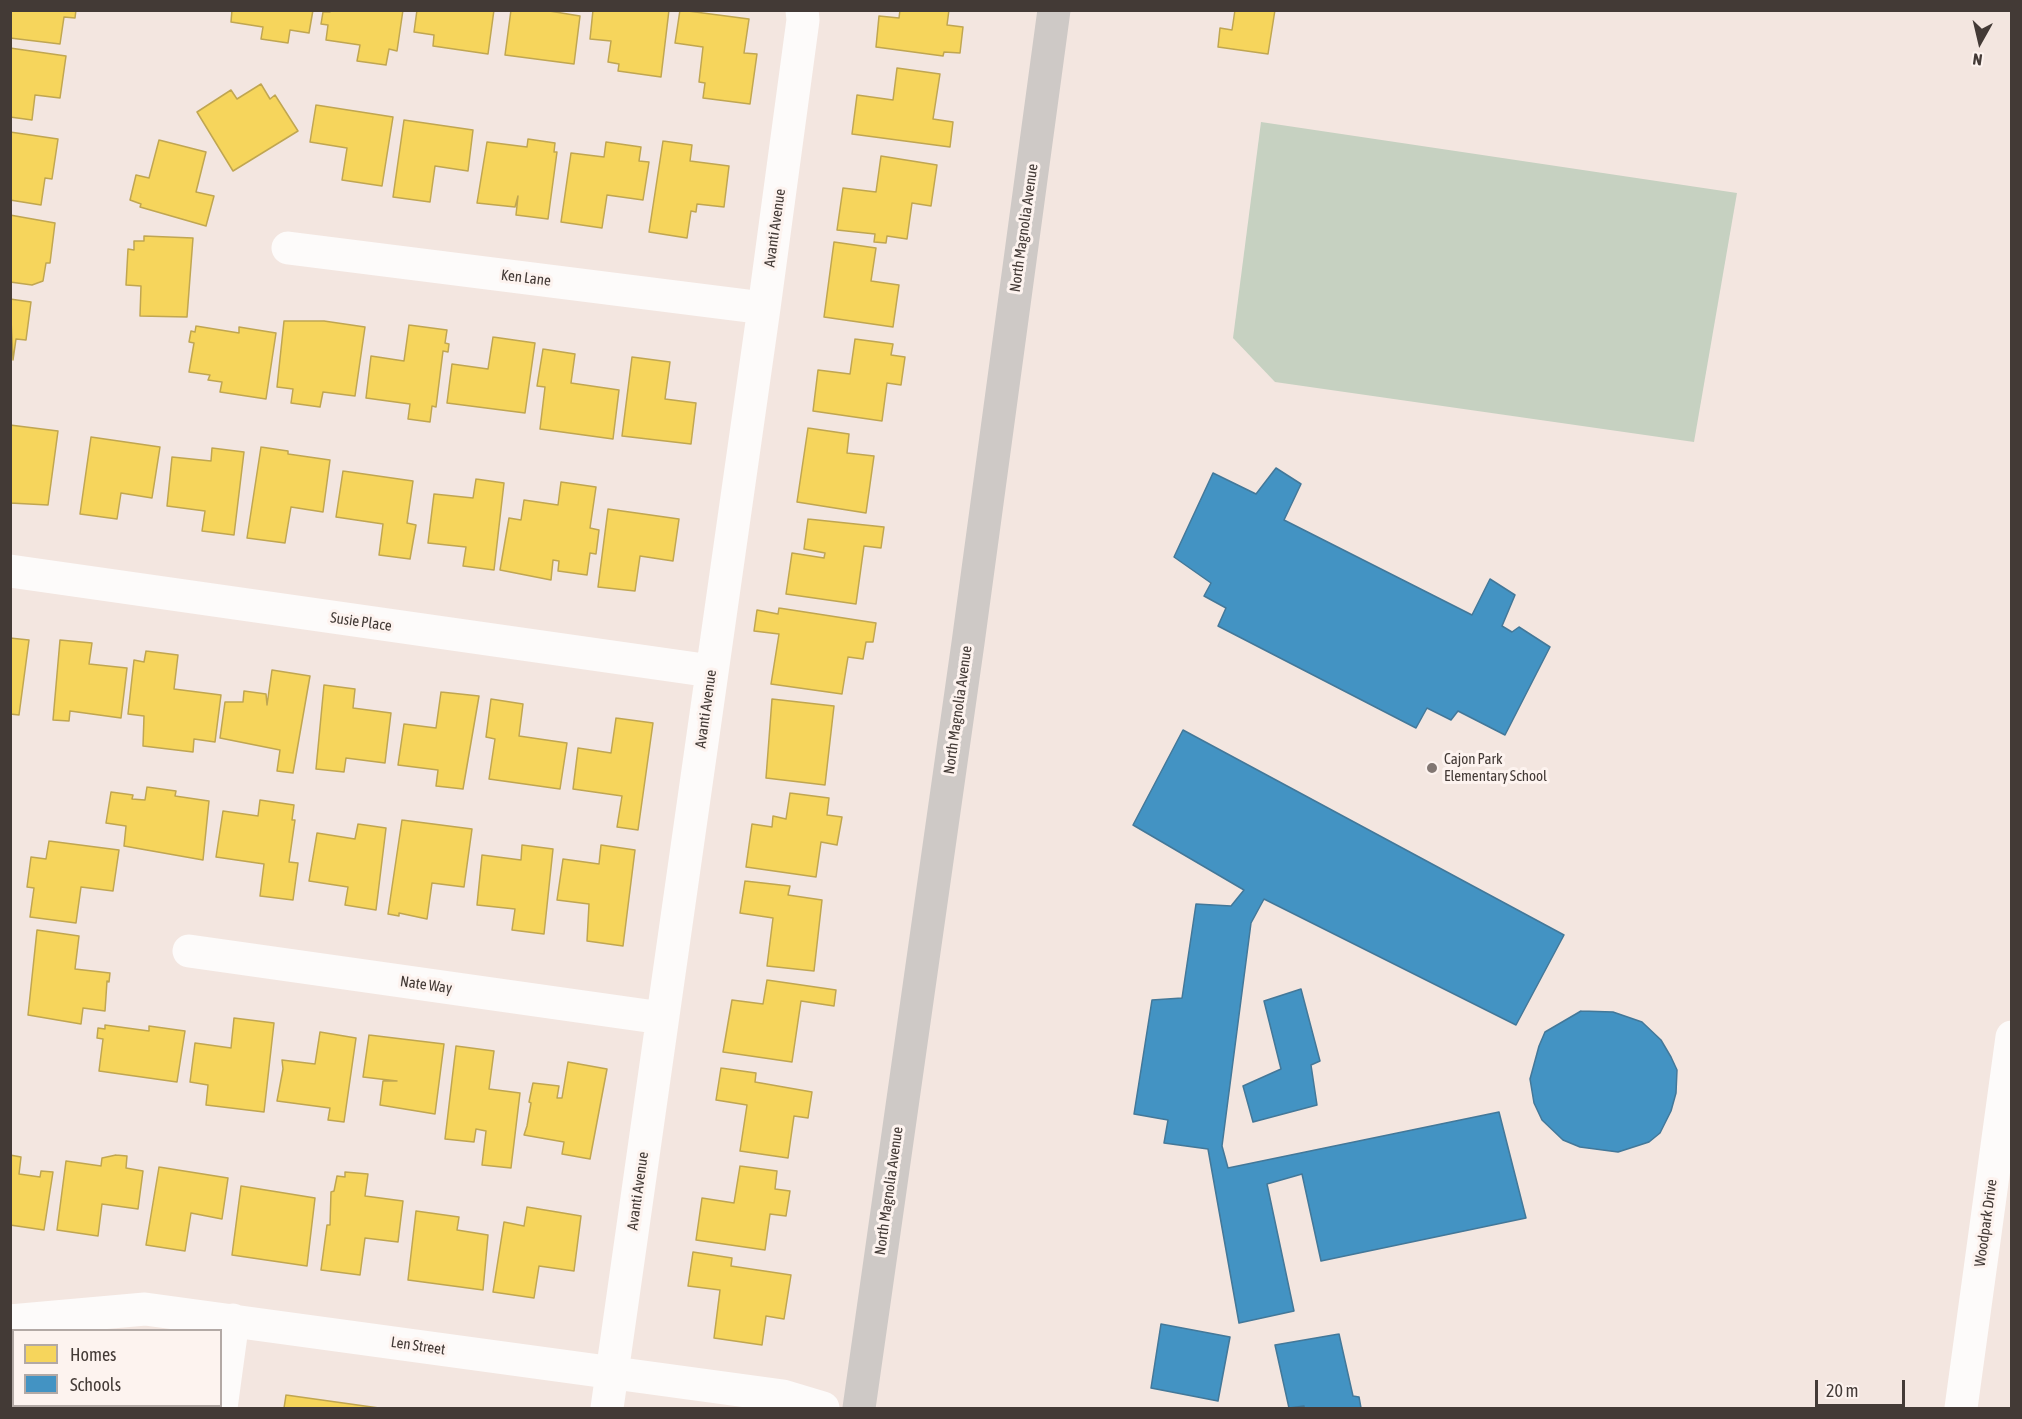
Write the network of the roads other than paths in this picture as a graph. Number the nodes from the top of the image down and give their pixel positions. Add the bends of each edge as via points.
1 (802, 10) edge
2 (1054, 10) edge
3 (288, 248) dead end
4 (764, 308) junction
5 (10, 572) edge
6 (711, 671) junction
7 (189, 951) dead end
8 (662, 1018) junction
9 (2012, 1037) edge
10 (233, 1320) junction
11 (10, 1321) edge
12 (612, 1374) junction
13 (222, 1401) edge
14 (607, 1408) edge
15 (823, 1408) edge
16 (859, 1408) edge
17 (1961, 1408) edge

1 - 4 street, Avanti Avenue
2 - 16 main road, North Magnolia Avenue
3 - 4 street, Ken Lane
4 - 6 street, Avanti Avenue
5 - 6 street, Susie Place
6 - 8 street, Avanti Avenue
7 - 8 street, Nate Way
8 - 12 street, Avanti Avenue
9 - 17 street, Woodpark Drive
10 - 11 street, Len Street via 145,1309
10 - 12 street, Len Street
10 - 13 street
12 - 14 street, Avanti Avenue
12 - 15 street, Len Street via 783,1396

